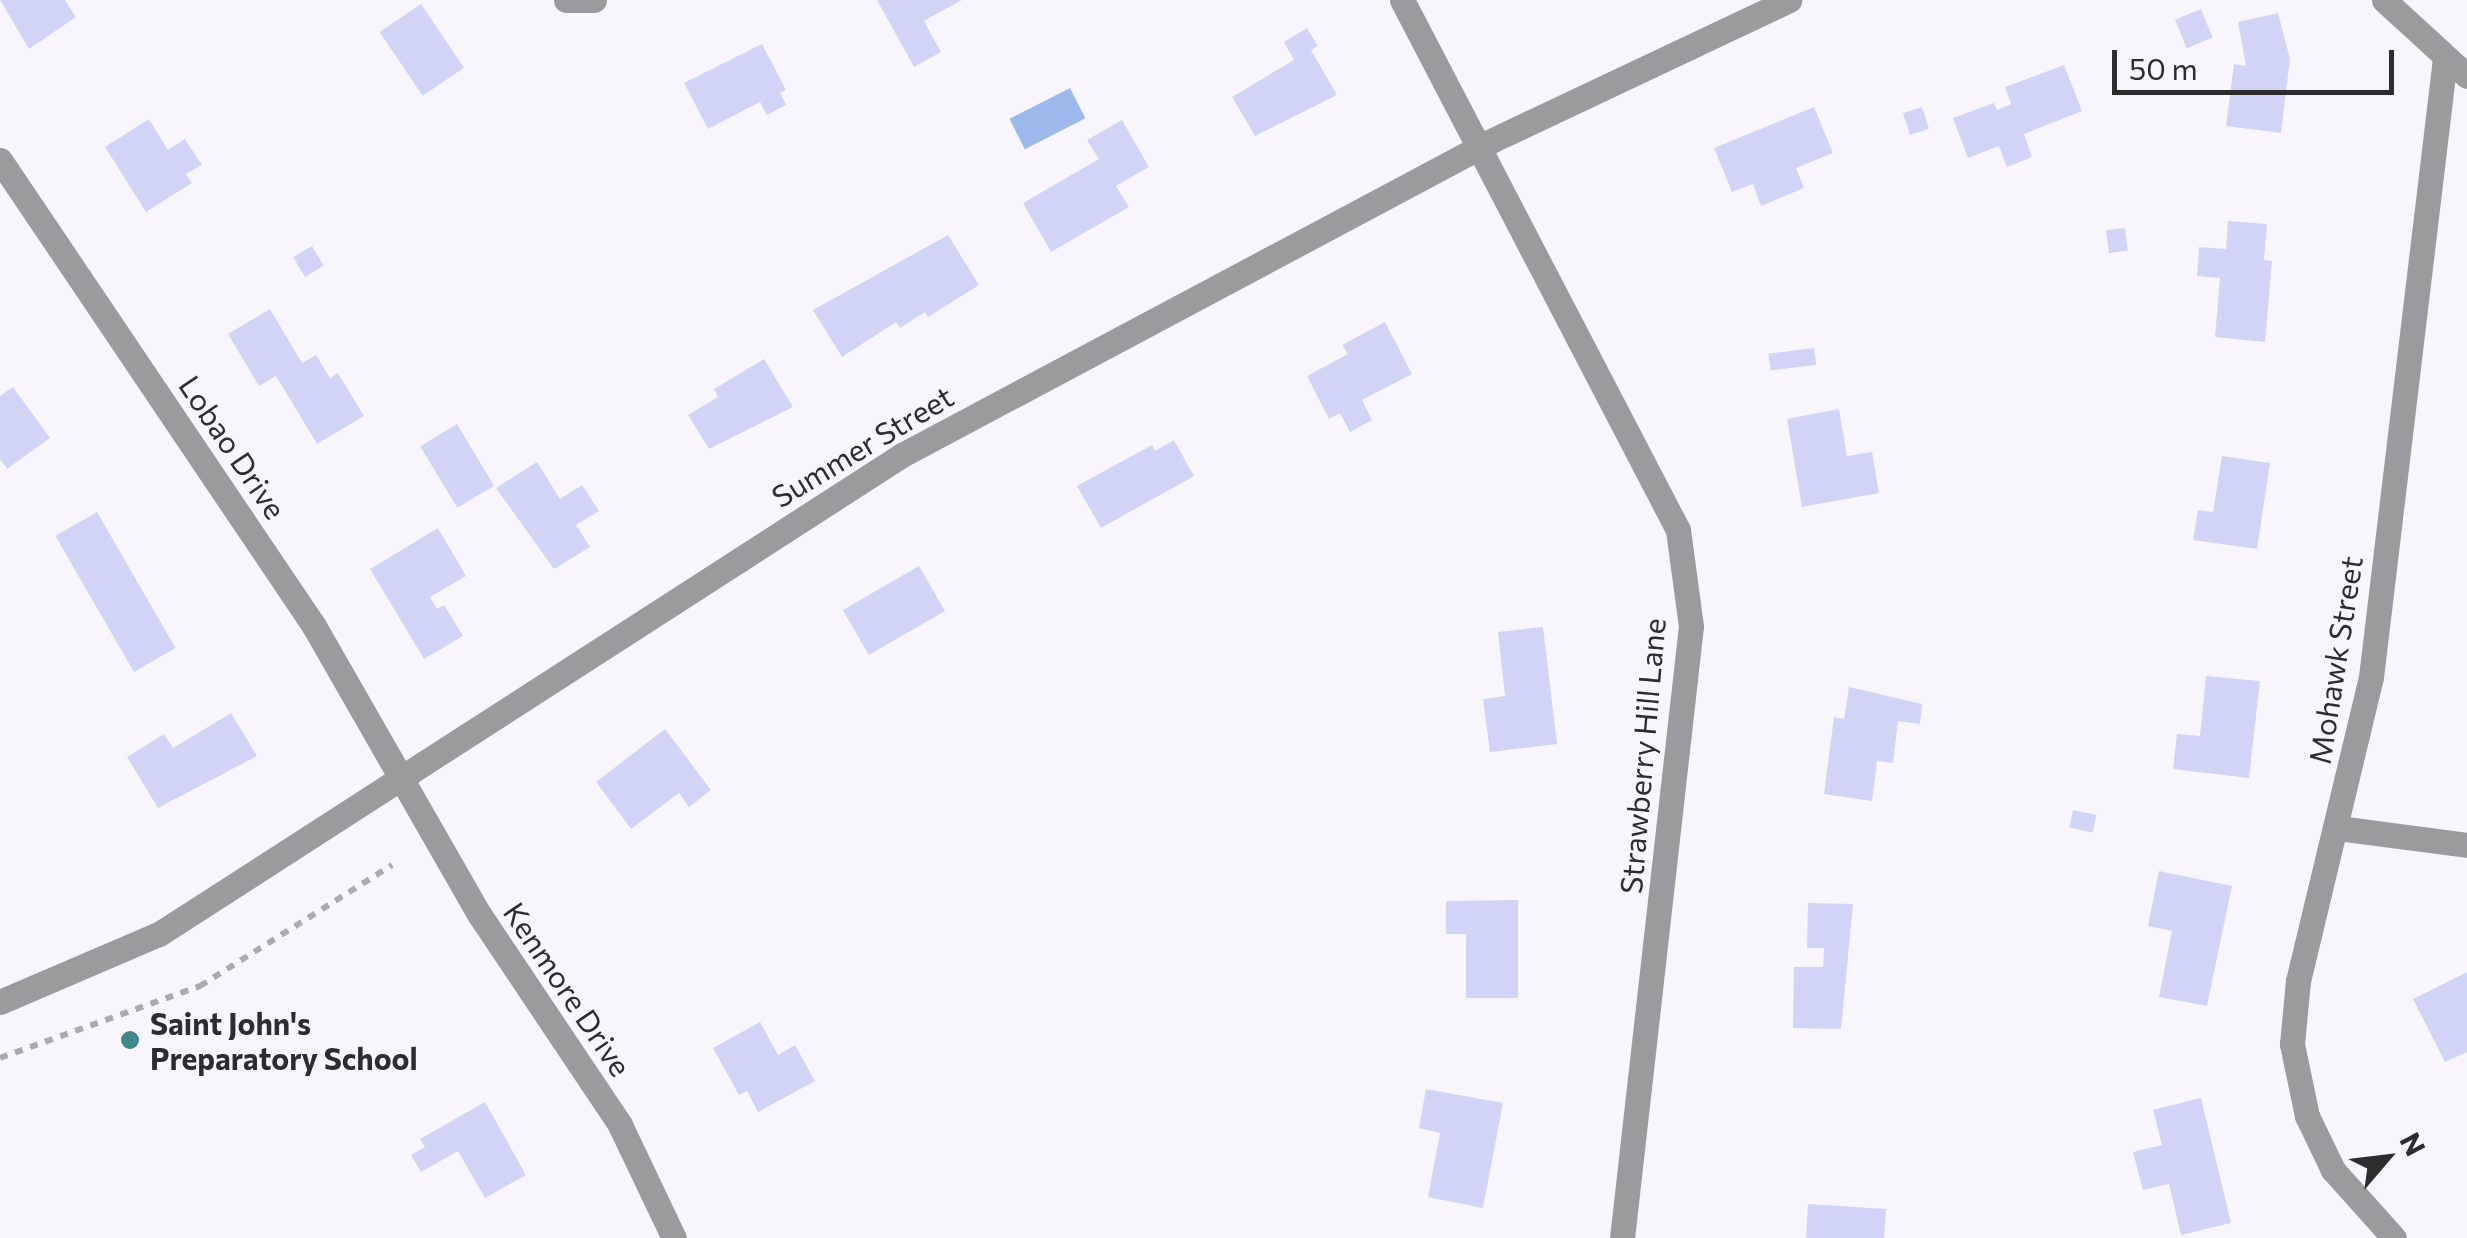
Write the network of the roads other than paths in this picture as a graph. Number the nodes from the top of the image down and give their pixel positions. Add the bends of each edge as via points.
1 (566, 0) edge
2 (594, 0) edge
3 (1402, 0) edge
4 (1789, 0) edge
5 (2384, 0) edge
6 (2445, 58) junction
7 (2467, 76) edge
8 (1480, 146) junction
9 (0, 160) edge
10 (402, 778) junction
11 (2338, 828) junction
12 (2467, 845) edge
13 (0, 1002) edge
14 (674, 1238) edge
15 (1622, 1238) edge
16 (2394, 1238) edge

1 - 2 street
3 - 8 street, Strawberry Hill Lane
4 - 8 street, Summer Street
5 - 6 street
6 - 7 street
6 - 11 street, Mohawk Street via 2370,677
8 - 10 street, Summer Street via 902,455
8 - 15 street, Strawberry Hill Lane via 1678,530 1691,626
9 - 10 street, Lobao Drive via 314,626
10 - 13 street, Summer Street via 159,934
10 - 14 street, Kenmore Drive via 479,914 620,1126
11 - 12 street
11 - 16 street, Mohawk Street via 2298,982 2292,1044 2307,1116 2333,1170

